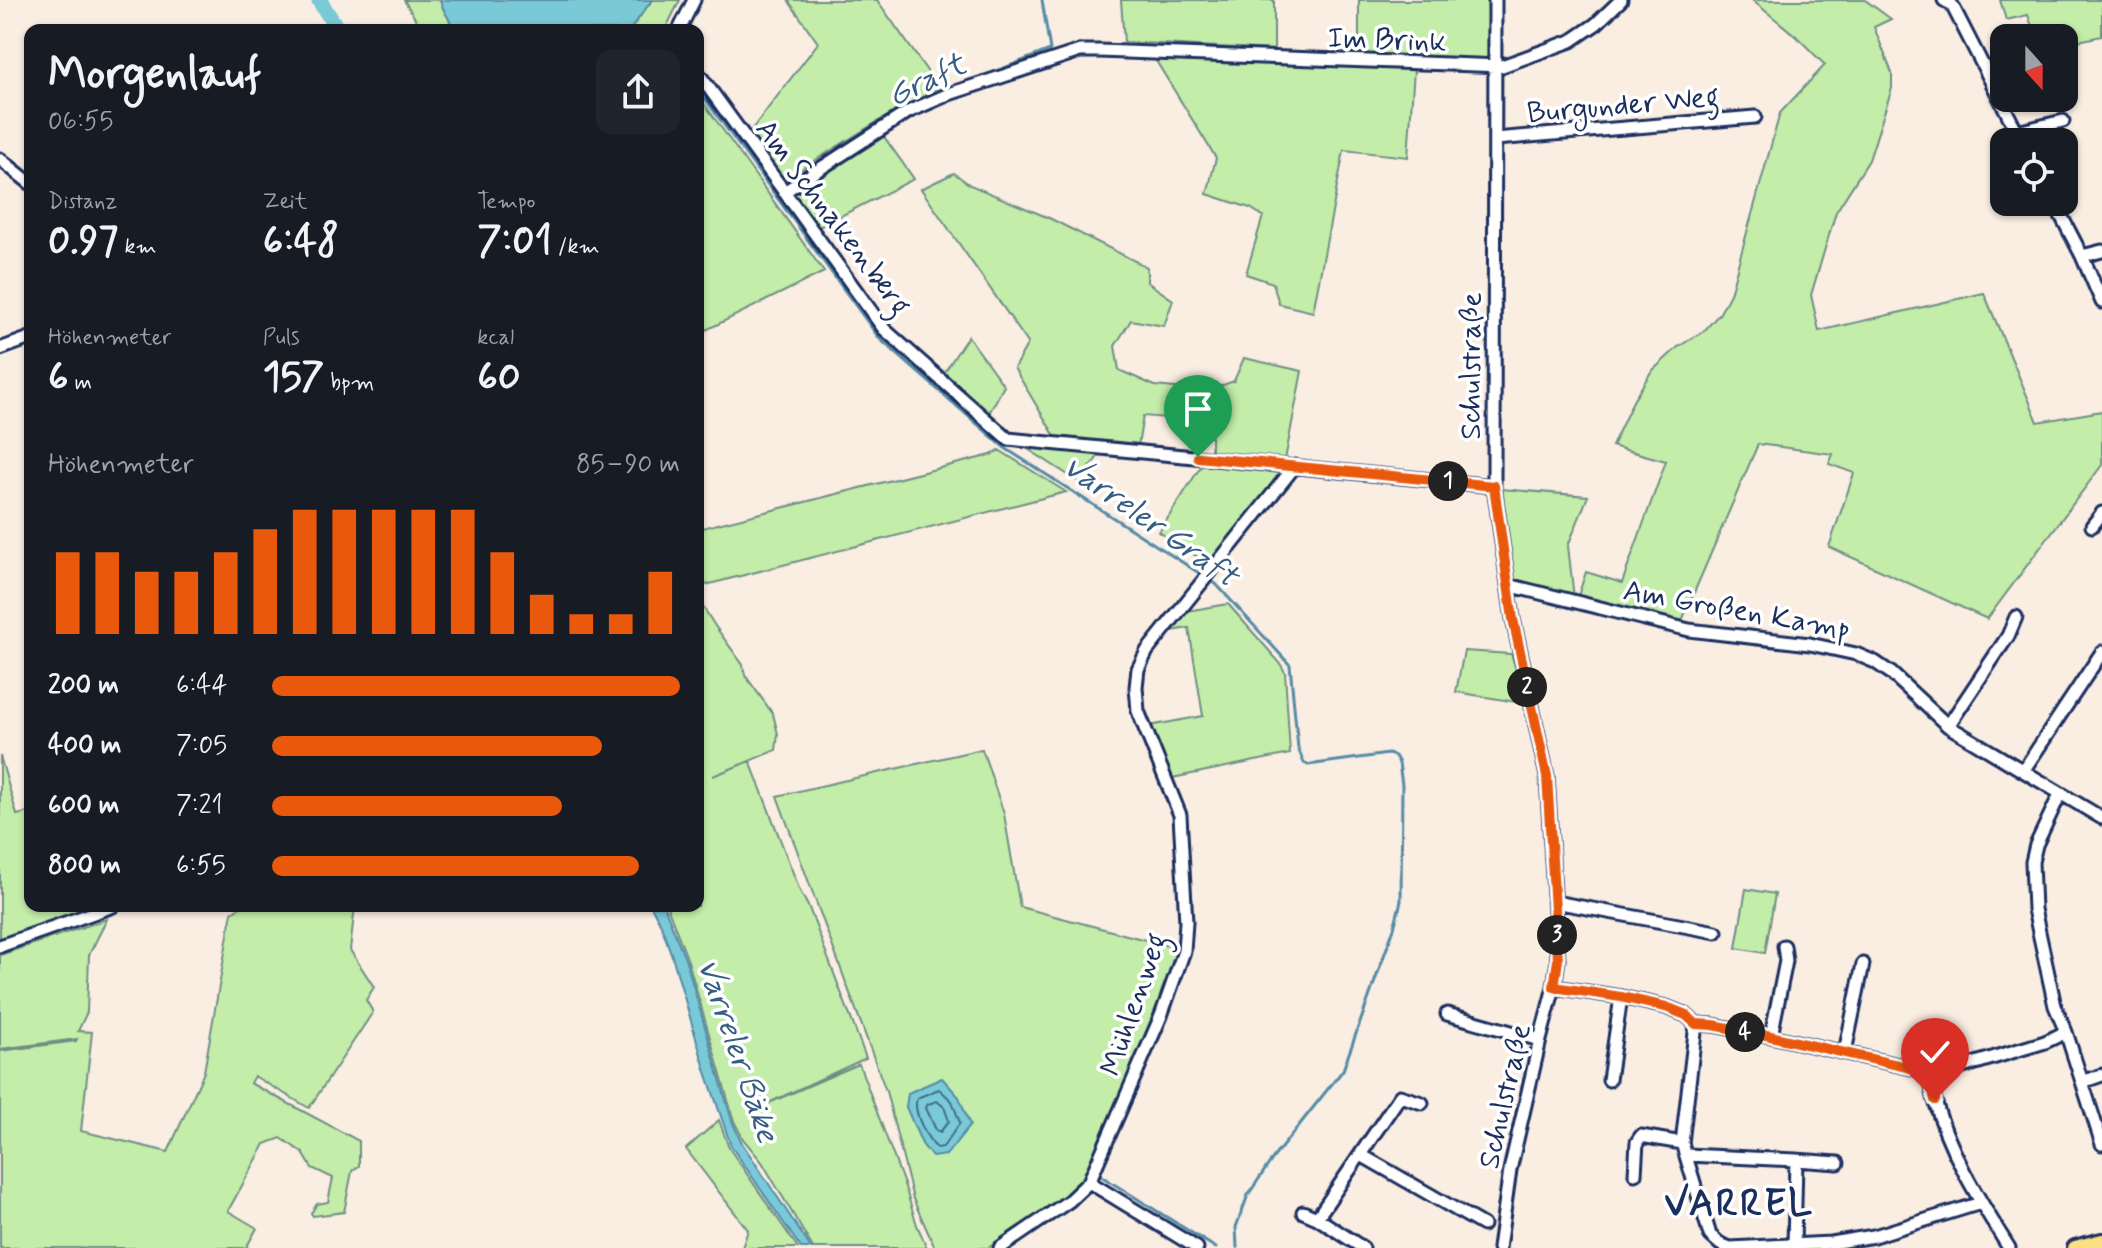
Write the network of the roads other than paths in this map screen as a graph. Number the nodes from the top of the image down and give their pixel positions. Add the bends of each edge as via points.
1 (694, 0) edge
2 (1495, 0) edge
3 (1621, 0) edge
4 (1944, 0) edge
5 (682, 24) edge
6 (1495, 66) junction
7 (704, 81) edge
8 (1755, 117) dead end
9 (2063, 121) dead end
10 (2015, 128) edge
11 (2044, 128) edge
12 (1495, 139) junction
13 (0, 159) edge
14 (24, 178) edge
15 (784, 192) junction
16 (2061, 216) edge
17 (2102, 251) edge
18 (2082, 256) junction
19 (2102, 302) edge
20 (24, 340) edge
21 (0, 349) edge
22 (1295, 466) junction
23 (1494, 486) junction
24 (2102, 513) edge
25 (2092, 526) dead end
26 (1508, 585) junction
27 (2016, 617) dead end
28 (2102, 652) edge
29 (1948, 726) junction
30 (2023, 771) junction
31 (2060, 794) junction
32 (2102, 818) edge
33 (1555, 902) junction
34 (96, 912) edge
35 (1716, 932) dead end
36 (0, 946) edge
37 (1784, 946) dead end
38 (1863, 964) dead end
39 (1554, 987) junction
40 (1621, 997) junction
41 (1447, 1014) dead end
42 (1696, 1024) junction
43 (2066, 1032) junction
44 (1926, 1035) dead end
45 (1771, 1036) junction
46 (1540, 1040) junction
47 (1845, 1052) junction
48 (1930, 1074) junction
49 (2102, 1075) edge
50 (1609, 1080) dead end
51 (2082, 1082) junction
52 (1422, 1103) dead end
53 (2102, 1144) edge
54 (1685, 1149) junction
55 (1361, 1155) junction
56 (1796, 1160) junction
57 (1838, 1163) dead end
58 (1635, 1174) dead end
59 (1089, 1182) junction
60 (1981, 1203) junction
61 (1303, 1212) dead end
62 (1317, 1218) junction
63 (1483, 1225) dead end
64 (2102, 1241) edge
65 (1794, 1246) junction
66 (1000, 1248) edge
67 (1197, 1248) edge
68 (1363, 1248) edge
69 (1499, 1248) edge
70 (2009, 1248) edge
71 (2075, 1248) edge

1 - 5 street
2 - 6 street, Schulstraße
3 - 6 street, Im Brink via 1571,41
4 - 10 street via 1952,5
6 - 12 street, Schulstraße
6 - 15 street, Im Brink via 1080,51 908,112
7 - 15 street, Am Schnakenberg
8 - 12 street, Burgunder Weg
9 - 11 street
12 - 23 street, Schulstraße
13 - 14 street
15 - 22 street, Am Schnakenberg via 884,329 1008,439
16 - 18 street
17 - 18 street
18 - 19 street
20 - 21 street
22 - 23 street, Am Schnakenberg
22 - 59 street, Mühlenweg via 1138,669 1138,711 1180,815 1184,951
23 - 26 street, Schulstraße
24 - 25 street
26 - 29 street, Am Großen Kamp via 1689,630 1856,654 1891,673
26 - 33 street, Schulstraße via 1547,776
27 - 29 street
28 - 30 street
29 - 30 street, Am Großen Kamp
30 - 31 street, Am Großen Kamp
31 - 32 street, Am Großen Kamp
31 - 43 street via 2036,845 2032,885 2048,978
33 - 35 street
33 - 39 street, Schulstraße
34 - 36 street
37 - 45 street via 1786,961
38 - 47 street
39 - 40 street
39 - 46 street, Schulstraße
40 - 42 street via 1666,1007
40 - 50 street
41 - 46 street
42 - 45 street
42 - 54 street
43 - 48 street
43 - 51 street
44 - 48 street
45 - 47 street
46 - 69 street, Schulstraße via 1510,1170
47 - 48 street
48 - 60 street via 1943,1125
49 - 51 street
51 - 53 street
52 - 55 street via 1400,1096
54 - 56 street
54 - 58 street via 1641,1136
54 - 65 street via 1710,1235 1720,1244
55 - 62 street
55 - 63 street
56 - 57 street
56 - 65 street
59 - 66 street
59 - 67 street
60 - 65 street via 1874,1236
60 - 70 street
61 - 62 street
62 - 68 street
64 - 71 main road

